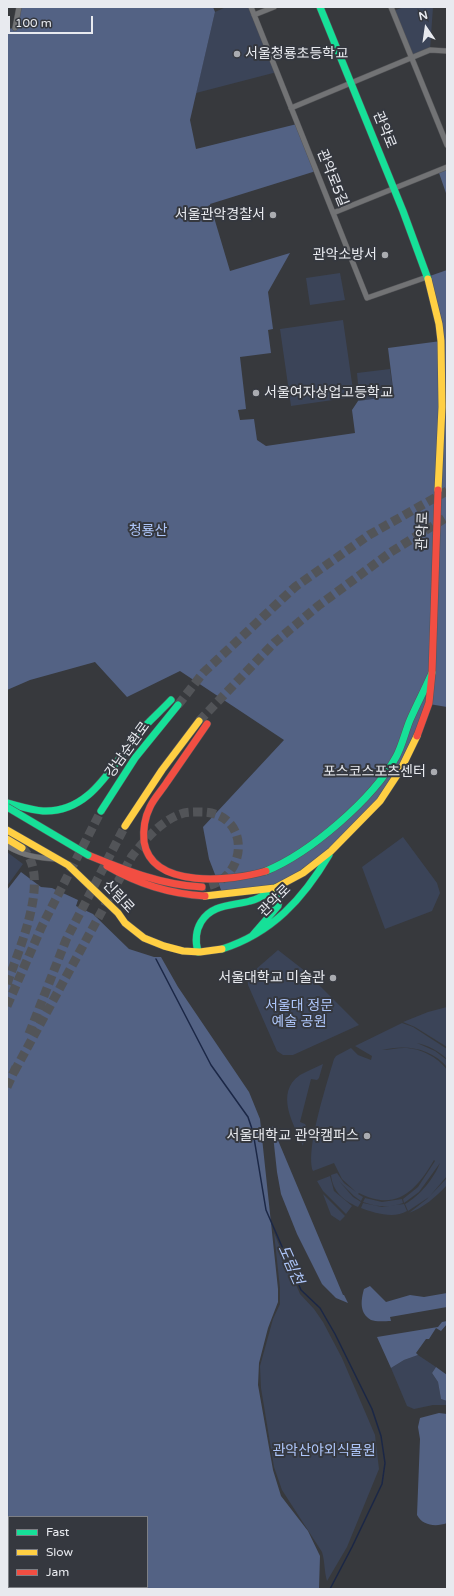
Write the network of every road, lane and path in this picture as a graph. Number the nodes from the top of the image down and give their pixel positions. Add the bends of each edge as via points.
1 (19, 7) edge
2 (250, 7) edge
3 (274, 7) edge
4 (320, 7) edge
5 (391, 7) edge
6 (254, 15) junction
7 (15, 28) dead end
8 (447, 51) edge
9 (412, 57) junction
10 (351, 83) junction
11 (291, 108) junction
12 (447, 145) edge
13 (447, 167) edge
14 (393, 188) junction
15 (333, 213) junction
16 (427, 277) junction
17 (432, 673) junction
18 (171, 700) tunnel mouth
19 (178, 705) tunnel mouth
20 (199, 721) tunnel mouth
21 (207, 724) tunnel mouth
22 (7, 803) edge
23 (7, 807) edge
24 (101, 811) tunnel mouth
25 (125, 826) tunnel mouth
26 (7, 830) edge
27 (7, 839) edge
28 (7, 846) edge
29 (22, 848) tunnel mouth
30 (331, 851) junction
31 (88, 855) junction
32 (58, 859) junction
33 (202, 887) tunnel mouth
34 (275, 888) junction
35 (205, 896) joint
36 (246, 942) junction
37 (222, 949) joint
38 (198, 952) junction

1 - 7 street
2 - 6 street, 관악로5길
3 - 6 street
4 - 10 main road, 관악로
5 - 9 street
6 - 11 street, 관악로5길
8 - 9 street via 430,50
9 - 10 street
9 - 12 street
10 - 11 street
10 - 14 main road, 관악로
11 - 15 street, 관악로5길
13 - 14 street
14 - 15 street
14 - 16 main road, 관악로
15 - 16 street, 관악로5길 via 367,298
16 - 17 main road, 관악로 via 439,324 442,364
17 - 21 main road via 410,719 396,757 381,777 327,832 296,855 261,873 240,877 188,878 163,870 152,861 146,851 143,836 150,807
17 - 30 main road, 관악로 via 428,703 402,769 380,801
18 - 22 main road via 135,738 107,778 88,798 74,805 45,811
19 - 24 main road, 강남순환로 via 135,758
20 - 25 main road via 162,770
23 - 31 main road, 신림로, bridge
26 - 32 main road, 신림로
27 - 29 main road
28 - 32 street via 20,854
30 - 34 main road, 관악로 via 302,873
30 - 36 main road, 관악로 via 320,871 293,904 274,923
31 - 33 main road via 149,880 186,887
31 - 35 main road, 신림로 via 126,877 156,889
32 - 38 main road, 신림로 via 68,865 137,934 164,946
34 - 35 main road, 관악로
34 - 36 main road via 278,906
34 - 38 main road via 258,898 220,907 207,913 197,930 195,942
36 - 37 main road, 관악로
37 - 38 main road, 신림로

